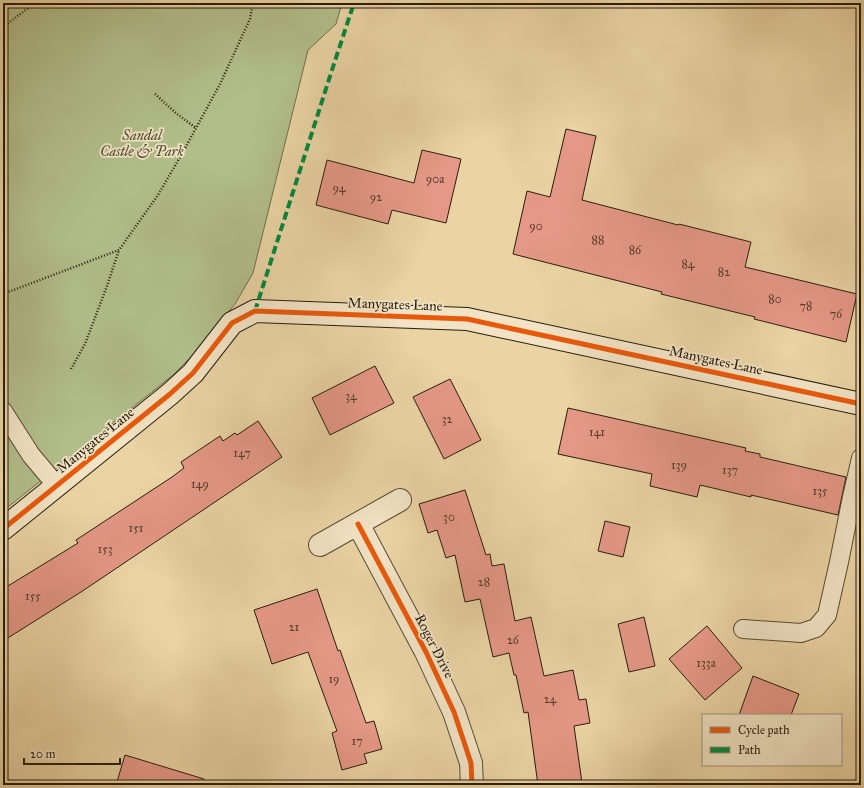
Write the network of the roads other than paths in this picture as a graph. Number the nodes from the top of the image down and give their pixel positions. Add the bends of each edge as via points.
1 (861, 404) edge
2 (3, 411) edge
3 (861, 458) edge
4 (57, 486) junction
5 (400, 500) dead end
6 (358, 524) junction
7 (3, 529) edge
8 (320, 545) dead end
9 (743, 629) dead end
10 (472, 785) edge

1 - 4 street, Manygates Lane via 467,319 255,311 232,323 193,373
2 - 4 lane via 31,455
3 - 9 lane via 826,615 816,628 801,633
4 - 7 street, Manygates Lane
5 - 6 street
6 - 8 street
6 - 10 street, Roger Drive via 426,652 454,712 471,763

